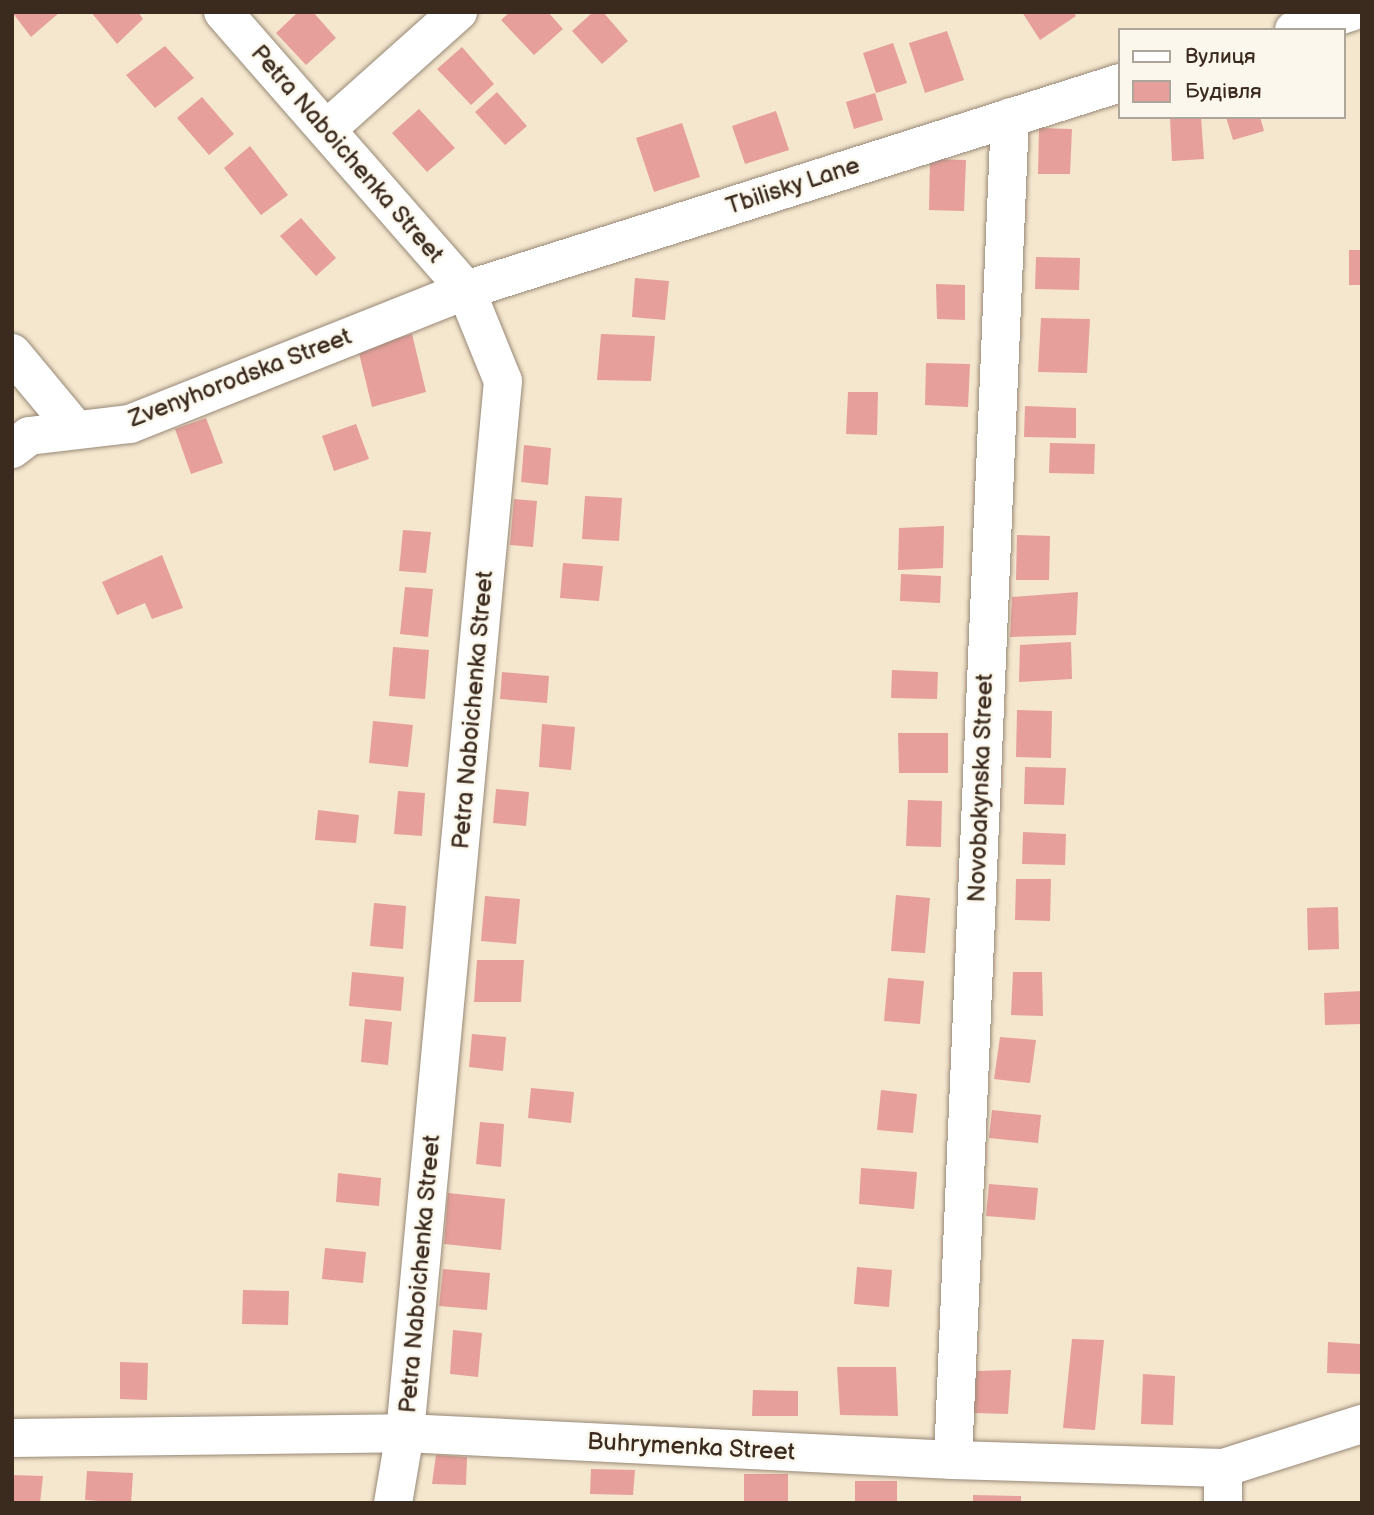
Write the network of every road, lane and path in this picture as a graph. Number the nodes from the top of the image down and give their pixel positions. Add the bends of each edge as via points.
1 (223, 12) edge
2 (458, 12) edge
3 (1351, 12) edge
4 (1300, 28) edge
5 (1118, 84) edge
6 (1010, 117) junction
7 (327, 129) junction
8 (466, 290) junction
9 (12, 353) edge
10 (76, 430) junction
11 (12, 449) edge
12 (1362, 1424) edge
13 (405, 1433) junction
14 (12, 1438) edge
15 (953, 1460) junction
16 (1223, 1486) edge
17 (393, 1503) edge

1 - 7 street, Petra Naboichenka Street
2 - 7 street
3 - 4 street
5 - 6 street, Tbilisky Lane
6 - 8 street, Tbilisky Lane
6 - 15 street, Novobakynska Street
7 - 8 street, Petra Naboichenka Street
8 - 10 street, Zvenyhorodska Street via 130,424
8 - 13 street, Petra Naboichenka Street via 503,381
9 - 10 street
10 - 11 street, Zvenyhorodska Street via 29,436
12 - 16 street, Buhrymenka Street
13 - 14 street, Buhrymenka Street
13 - 15 street, Buhrymenka Street
13 - 17 street, Petra Naboichenka Street
15 - 16 street, Buhrymenka Street

